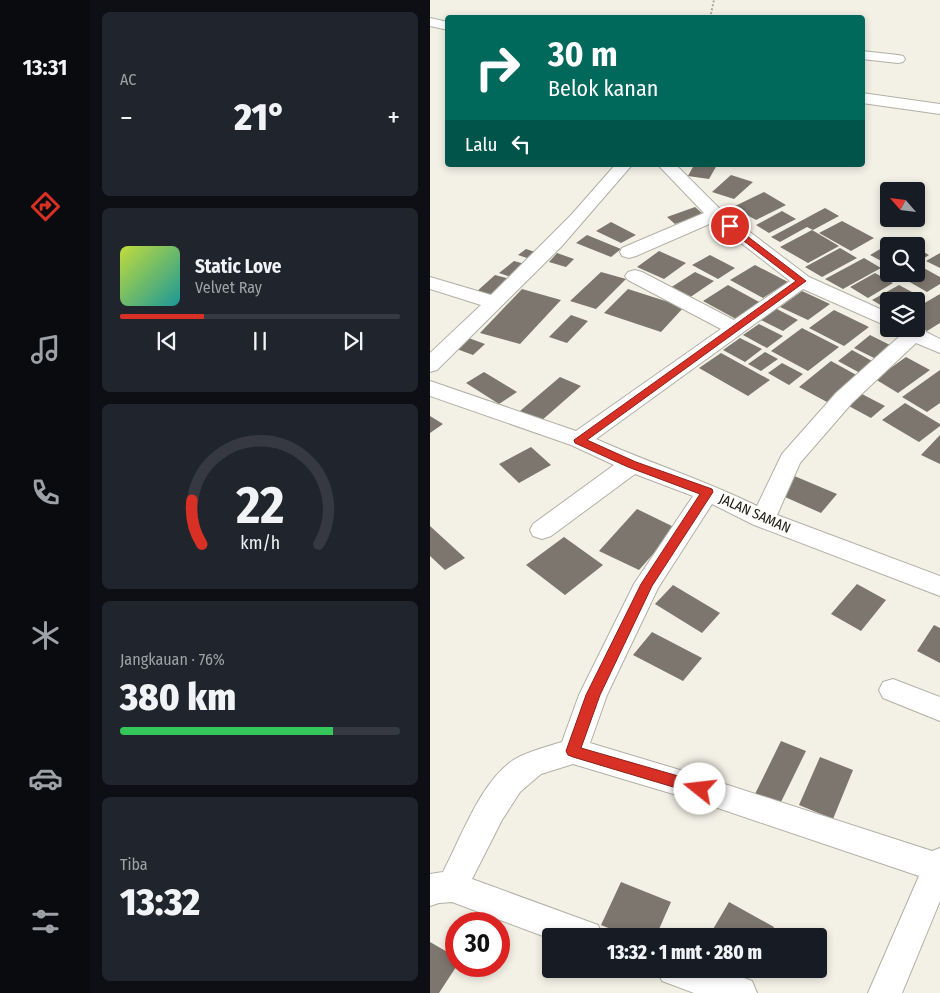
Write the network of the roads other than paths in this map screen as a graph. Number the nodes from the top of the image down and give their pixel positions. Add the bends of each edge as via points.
1 (430, 22) edge
2 (445, 25) edge
3 (865, 55) edge
4 (898, 58) dead end
5 (865, 98) edge
6 (940, 109) edge
7 (622, 167) edge
8 (668, 167) edge
9 (716, 215) junction
10 (629, 252) dead end
11 (635, 276) dead end
12 (802, 281) junction
13 (430, 283) edge
14 (495, 303) junction
15 (880, 317) edge
16 (736, 329) junction
17 (904, 337) edge
18 (921, 337) edge
19 (940, 347) edge
20 (430, 365) edge
21 (430, 388) edge
22 (579, 440) junction
23 (632, 464) junction
24 (708, 492) junction
25 (763, 518) junction
26 (542, 530) dead end
27 (940, 586) edge
28 (893, 690) dead end
29 (940, 710) edge
30 (573, 751) junction
31 (939, 866) edge
32 (441, 889) edge
33 (561, 928) edge
34 (699, 978) edge
35 (740, 993) edge
36 (885, 993) edge

1 - 2 street
3 - 4 street
5 - 6 street
7 - 14 street via 590,207
8 - 9 street
9 - 10 street
9 - 12 street
11 - 16 street
12 - 15 street
12 - 16 street
13 - 14 street
14 - 20 street
16 - 22 street
17 - 25 street via 844,398 790,460
18 - 19 street
21 - 22 street, JALAN SAMAN
22 - 23 street, JALAN SAMAN
23 - 24 street, JALAN SAMAN
23 - 26 street
24 - 25 street, JALAN SAMAN
24 - 30 street via 647,584 593,695
25 - 27 street, JALAN SAMAN
28 - 29 street
30 - 31 street
30 - 32 street via 519,772 498,798
31 - 36 street
32 - 33 street
34 - 35 street

